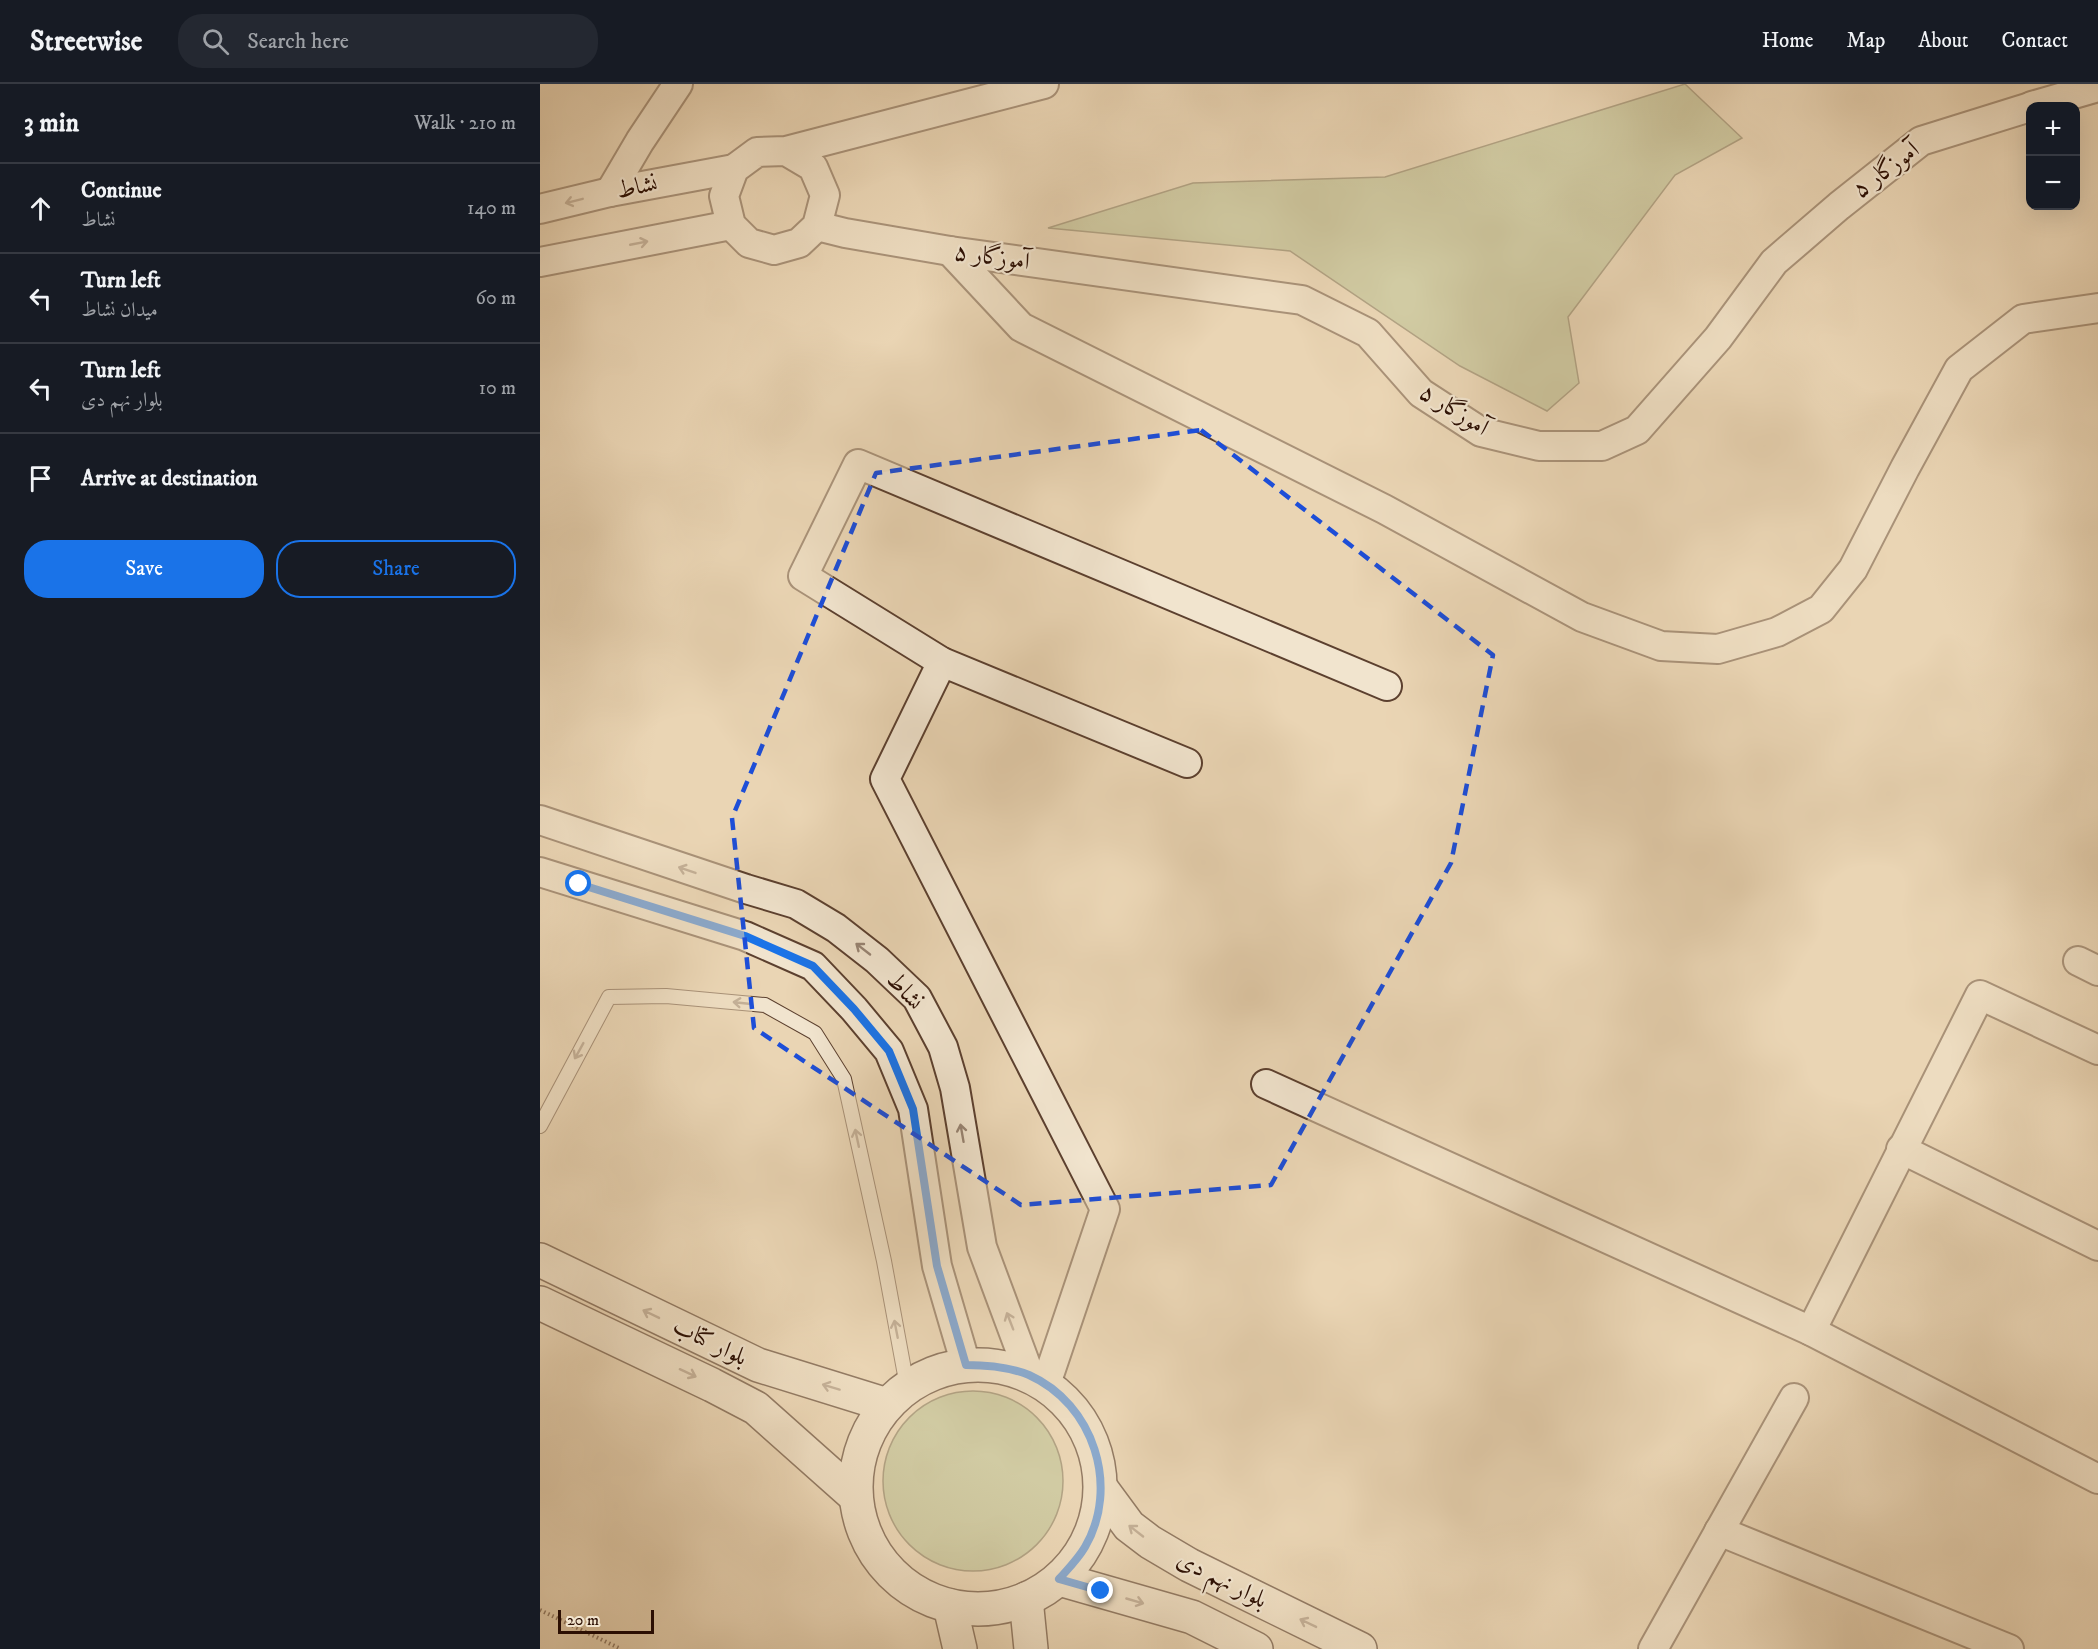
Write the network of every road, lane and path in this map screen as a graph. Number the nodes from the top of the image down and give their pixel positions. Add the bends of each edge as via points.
1 (678, 84) edge
2 (1044, 84) edge
3 (2098, 87) edge
4 (2048, 102) edge
5 (2026, 109) edge
6 (786, 151) junction
7 (734, 169) junction
8 (610, 192) junction
9 (540, 209) edge
10 (730, 225) junction
11 (817, 226) junction
12 (950, 251) junction
13 (540, 262) edge
14 (2098, 308) edge
15 (942, 662) junction
16 (1387, 686) dead end
17 (1187, 763) dead end
18 (540, 820) edge
19 (540, 872) edge
20 (2098, 1050) edge
21 (1266, 1084) dead end
22 (540, 1126) edge
23 (1901, 1149) junction
24 (2098, 1246) edge
25 (540, 1260) edge
26 (540, 1303) edge
27 (1811, 1331) junction
28 (966, 1365) junction
29 (1038, 1380) junction
30 (897, 1395) junction
31 (1794, 1398) dead end
32 (2098, 1479) edge
33 (1101, 1488) junction
34 (856, 1497) junction
35 (1719, 1531) junction
36 (1059, 1579) junction
37 (1026, 1599) junction
38 (950, 1606) junction
39 (540, 1610) edge
40 (621, 1649) edge
41 (960, 1649) edge
42 (1031, 1649) edge
43 (1256, 1649) edge
44 (1360, 1649) edge
45 (1653, 1649) edge
46 (2009, 1649) edge

1 - 8 street
2 - 6 street
3 - 4 street, آموزگار ۵
5 - 12 street, آموزگار ۵ via 1921,141 1839,206 1774,262 1718,338 1637,430 1602,446 1539,446 1481,432 1420,393 1368,333 1302,300
6 - 7 street via 758,152
6 - 11 street via 813,167 825,195
7 - 8 street, نشاط
7 - 10 street via 724,196
8 -> 9 street, نشاط
10 - 11 street via 749,243 774,250 799,243
13 -> 10 street
11 - 12 street, آموزگار ۵
12 - 14 street via 1021,327 1384,509 1582,617 1661,646 1718,649 1777,632 1821,609 1852,569 1959,369 2023,319
15 - 16 street via 803,576 858,464
15 - 17 street
15 - 29 street via 885,779 1104,1209
29 -> 18 street, نشاط via 982,1247 955,1088 943,1047 917,998 836,928 796,904
19 - 28 street, نشاط via 745,936 813,966 854,1009 889,1051 913,1109 937,1266
20 - 23 street via 1980,995
21 - 27 street
30 -> 22 lane via 884,1261 844,1079 815,1033 765,1005 666,996 609,997
23 - 24 street
23 - 27 street
30 -> 25 main road, بلوار کتاب via 758,1365
26 -> 34 main road, بلوار کتاب via 756,1408
27 - 32 street
28 - 29 main road via 1009,1368
28 - 30 main road via 926,1376
29 - 33 main road via 1072,1407 1091,1436
30 - 34 main road via 874,1420 859,1457
31 - 35 street
33 - 36 main road via 1094,1528 1085,1547
44 -> 33 main road, بلوار نهم دی via 1188,1565 1150,1542 1129,1526
34 - 38 main road via 865,1534 885,1567 915,1591
35 - 45 street
35 - 46 street
36 - 37 main road
36 -> 43 main road, بلوار نهم دی via 1192,1617
37 - 38 main road via 989,1608
37 - 42 main road
38 - 41 main road
39 - 40 path

